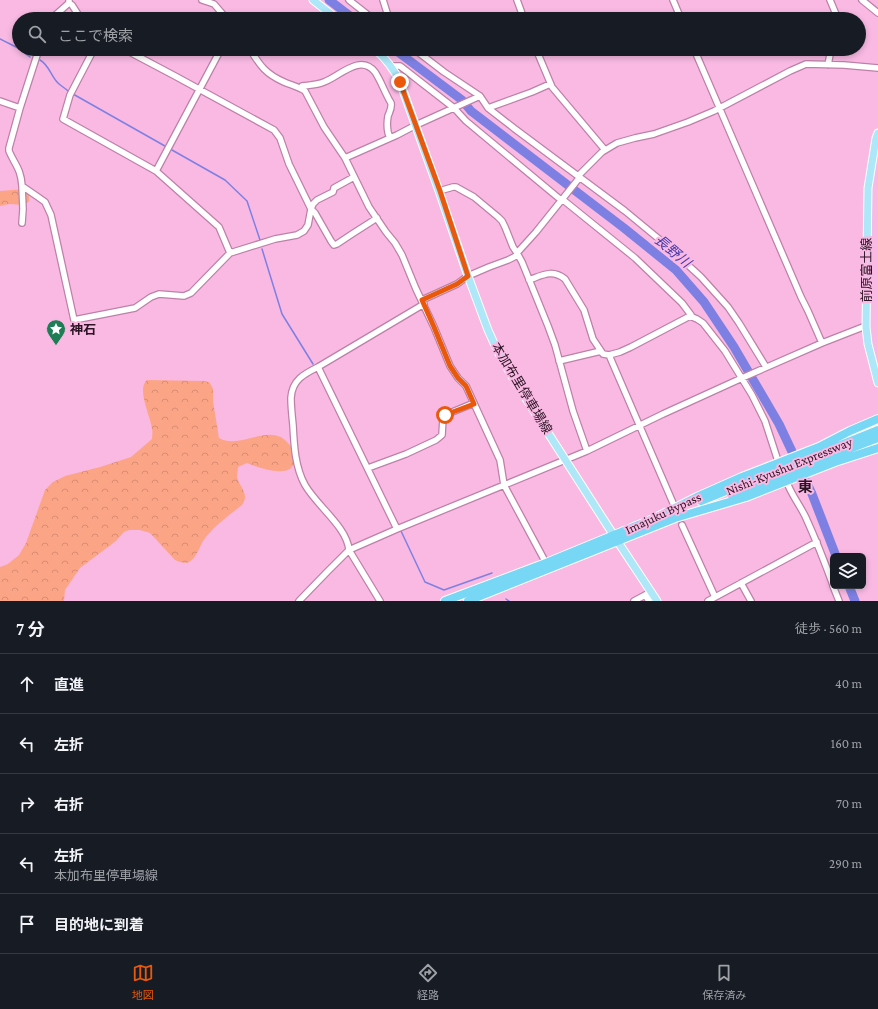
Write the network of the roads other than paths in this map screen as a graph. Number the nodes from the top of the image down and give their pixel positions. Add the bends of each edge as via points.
1 (202, 0) edge
2 (313, 0) edge
3 (349, 0) edge
4 (383, 0) edge
5 (517, 0) edge
6 (673, 0) edge
7 (830, 0) edge
8 (834, 0) edge
9 (862, 0) edge
10 (69, 2) edge
11 (216, 2) edge
12 (833, 8) junction
13 (58, 12) edge
14 (76, 12) edge
15 (222, 12) edge
16 (328, 12) edge
17 (364, 12) edge
18 (387, 12) edge
19 (521, 12) edge
20 (678, 12) edge
21 (835, 12) edge
22 (878, 13) edge
23 (37, 56) edge
24 (90, 56) edge
25 (137, 56) edge
26 (217, 56) edge
27 (255, 56) edge
28 (383, 56) edge
29 (423, 56) edge
30 (539, 56) edge
31 (697, 56) edge
32 (830, 56) edge
33 (828, 64) junction
34 (391, 66) junction
35 (878, 68) edge
36 (550, 84) junction
37 (302, 88) junction
38 (199, 89) junction
39 (478, 98) junction
40 (0, 101) edge
41 (20, 108) junction
42 (455, 108) junction
43 (488, 108) junction
44 (719, 108) junction
45 (416, 125) junction
46 (878, 133) edge
47 (390, 138) junction
48 (605, 150) junction
49 (345, 158) junction
50 (156, 171) junction
51 (354, 177) junction
52 (579, 177) junction
53 (22, 186) junction
54 (440, 191) junction
55 (562, 199) junction
56 (311, 209) junction
57 (377, 218) junction
58 (22, 223) dead end
59 (230, 253) junction
60 (518, 254) junction
61 (468, 276) junction
62 (529, 280) junction
63 (423, 302) junction
64 (690, 316) junction
65 (866, 327) junction
66 (822, 343) junction
67 (601, 351) junction
68 (609, 355) junction
69 (559, 361) junction
70 (318, 367) junction
71 (766, 367) junction
72 (742, 378) junction
73 (878, 383) edge
74 (474, 404) junction
75 (878, 419) edge
76 (639, 426) junction
77 (878, 430) edge
78 (878, 438) edge
79 (878, 448) edge
80 (587, 451) junction
81 (566, 459) junction
82 (811, 460) junction
83 (368, 468) junction
84 (786, 470) junction
85 (504, 485) junction
86 (673, 504) dead end
87 (701, 505) junction
88 (675, 518) junction
89 (653, 519) junction
90 (682, 526) dead end
91 (397, 529) junction
92 (616, 538) junction
93 (817, 542) junction
94 (349, 550) junction
95 (546, 563) junction
96 (830, 578) edge
97 (741, 583) junction
98 (834, 589) edge
99 (648, 593) junction
100 (715, 597) junction
101 (299, 601) edge
102 (380, 601) edge
103 (446, 601) edge
104 (468, 601) edge
105 (634, 601) edge
106 (648, 601) edge
107 (657, 601) edge
108 (708, 601) edge
109 (751, 601) edge
110 (839, 601) edge

1 - 11 street
2 - 16 main road
3 - 17 street
4 - 18 street
5 - 19 street
6 - 20 street
7 - 12 street
8 - 12 street
9 - 22 street
10 - 13 street
10 - 14 street
11 - 15 street
12 - 21 street
23 - 41 street
24 - 50 street via 70,94 63,119
25 - 38 street
26 - 38 street
27 - 37 street via 263,69 272,76
28 - 34 main road, 本加布里停車場線
29 - 39 street
30 - 36 street
31 - 44 street
32 - 33 street
33 - 35 street
33 - 44 street via 800,66
34 - 42 street via 400,66
34 - 45 main road, 本加布里停車場線 via 400,82
36 - 43 street
36 - 48 street
37 - 47 street via 325,82 357,65 367,66 377,76 392,106 387,124
37 - 49 street
38 - 50 street
38 - 56 street via 278,134 289,164
39 - 42 street
39 - 43 street
40 - 41 street
41 - 53 street via 9,151 22,177
42 - 45 street
42 - 55 street via 466,122
43 - 52 street
44 - 48 street via 672,128 617,143
44 - 66 street
45 - 47 street
45 - 54 main road, 本加布里停車場線
46 - 65 main road, 前原富士線 via 868,188
47 - 49 street
48 - 52 street
49 - 51 street
50 - 59 street via 219,227
51 - 56 street via 334,188 333,192 313,204
51 - 57 street
52 - 55 street
52 - 71 street via 646,228 701,277 728,307
53 - 58 street
53 - 59 street via 45,202 51,215 74,320 135,308 159,294 187,296
54 - 60 street via 456,187 474,197 502,221
54 - 61 main road, 本加布里停車場線
55 - 60 street
55 - 64 street via 635,258 682,303 692,315
56 - 57 street via 334,245
56 - 59 street via 308,225 297,235
57 - 63 street via 402,255
60 - 61 street
60 - 62 street
61 - 63 street
61 - 81 main road, 本加布里停車場線 via 498,352
62 - 67 street via 552,273 565,279 584,310 593,338
62 - 69 street
63 - 70 street
63 - 74 street via 450,366 466,386
64 - 68 street via 631,347
64 - 72 street via 703,323
65 - 66 street
65 - 73 main road, 前原富士線
66 - 71 street
67 - 68 street
67 - 69 street
68 - 76 street
69 - 80 street
70 - 83 street
70 - 94 street via 304,374 291,390 296,455 305,484 344,534
71 - 72 street
72 - 76 street
72 - 84 street via 765,421
74 - 83 street via 445,415 442,435 436,440
74 - 85 street via 500,460
75 - 82 highway, Imajuku Bypass via 819,447
76 - 80 street
76 - 86 street
77 - 82 highway, Nishi-Kyushu Expressway
78 - 82 highway, Nishi-Kyushu Expressway
79 - 82 highway, Imajuku Bypass
80 - 81 street
81 - 85 street
81 - 92 main road, 本加布里停車場線
82 - 84 highway, Imajuku Bypass
82 - 84 highway, Imajuku Bypass
83 - 91 street
84 - 87 highway, Nishi-Kyushu Expressway
84 - 88 highway, Imajuku Bypass via 746,497
84 - 89 highway, Imajuku Bypass via 742,477
84 - 93 street via 791,493
85 - 91 street
85 - 95 street
87 - 88 highway
87 - 89 highway
88 - 92 highway, Imajuku Bypass
89 - 92 highway, Imajuku Bypass
90 - 100 street
91 - 94 street
92 - 95 highway, Imajuku Bypass
92 - 99 main road, 本加布里停車場線
92 - 104 highway, Imajuku Bypass
93 - 96 street
93 - 97 street
94 - 101 street
94 - 102 street
95 - 103 highway, Imajuku Bypass
97 - 100 street
97 - 109 street
98 - 110 street
99 - 105 street
99 - 106 street
99 - 107 main road, 本加布里停車場線
100 - 108 street

